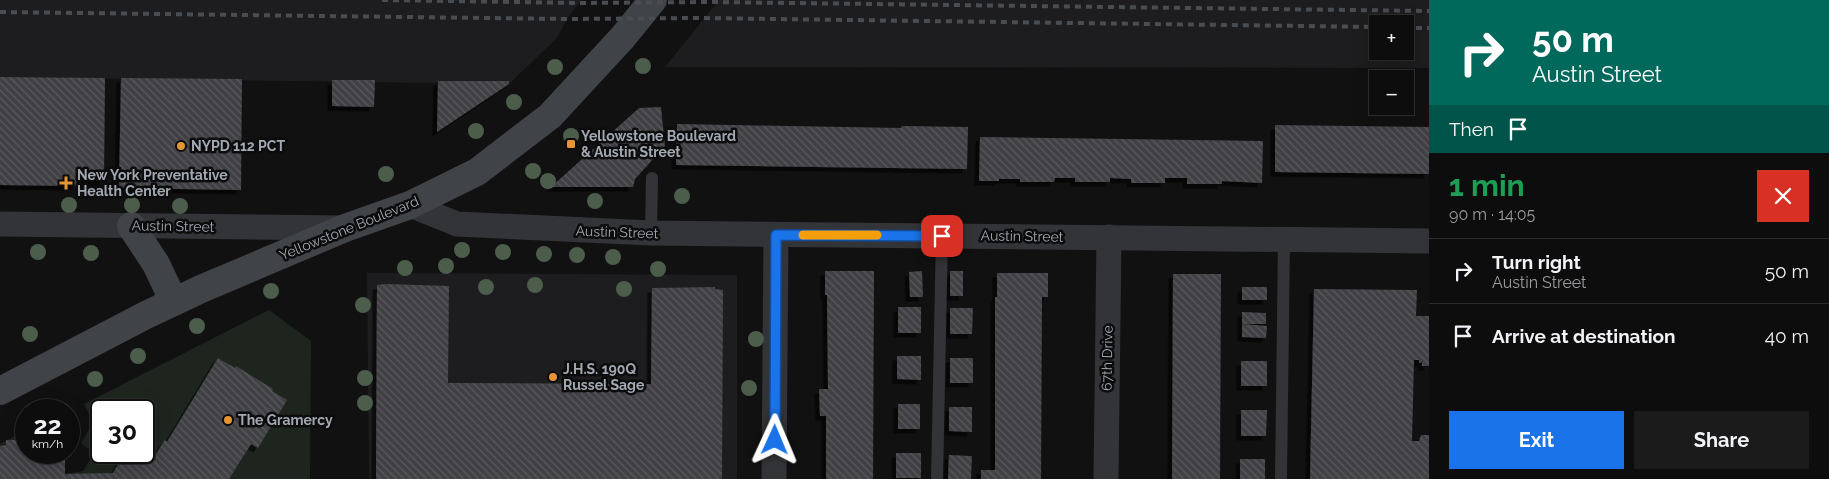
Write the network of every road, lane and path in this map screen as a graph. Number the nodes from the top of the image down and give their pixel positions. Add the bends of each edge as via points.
1 (653, 0) edge
2 (652, 178) dead end
3 (410, 205) junction
4 (0, 224) edge
5 (131, 226) junction
6 (345, 228) junction
7 (650, 233) junction
8 (776, 235) junction
9 (942, 236) junction
10 (1109, 237) junction
11 (1284, 239) junction
12 (1429, 241) edge
13 (174, 302) junction
14 (0, 392) edge
15 (774, 479) edge
16 (937, 479) edge
17 (1106, 479) edge
18 (1281, 479) edge

1 - 3 street, Yellowstone Boulevard via 550,116 476,172
2 - 7 lane
3 - 6 street, Yellowstone Boulevard
3 - 7 street, Austin Street via 457,224
4 - 5 street, Austin Street
5 - 6 street, Austin Street
5 - 13 street via 156,264
6 - 13 street, Yellowstone Boulevard
7 - 8 street, Austin Street
8 - 9 street, Austin Street
8 - 15 street
9 - 10 street, Austin Street
9 - 16 lane
10 - 11 street, Austin Street
10 - 17 street, 67th Drive
11 - 12 street, Austin Street
11 - 18 lane
13 - 14 street, Yellowstone Boulevard

